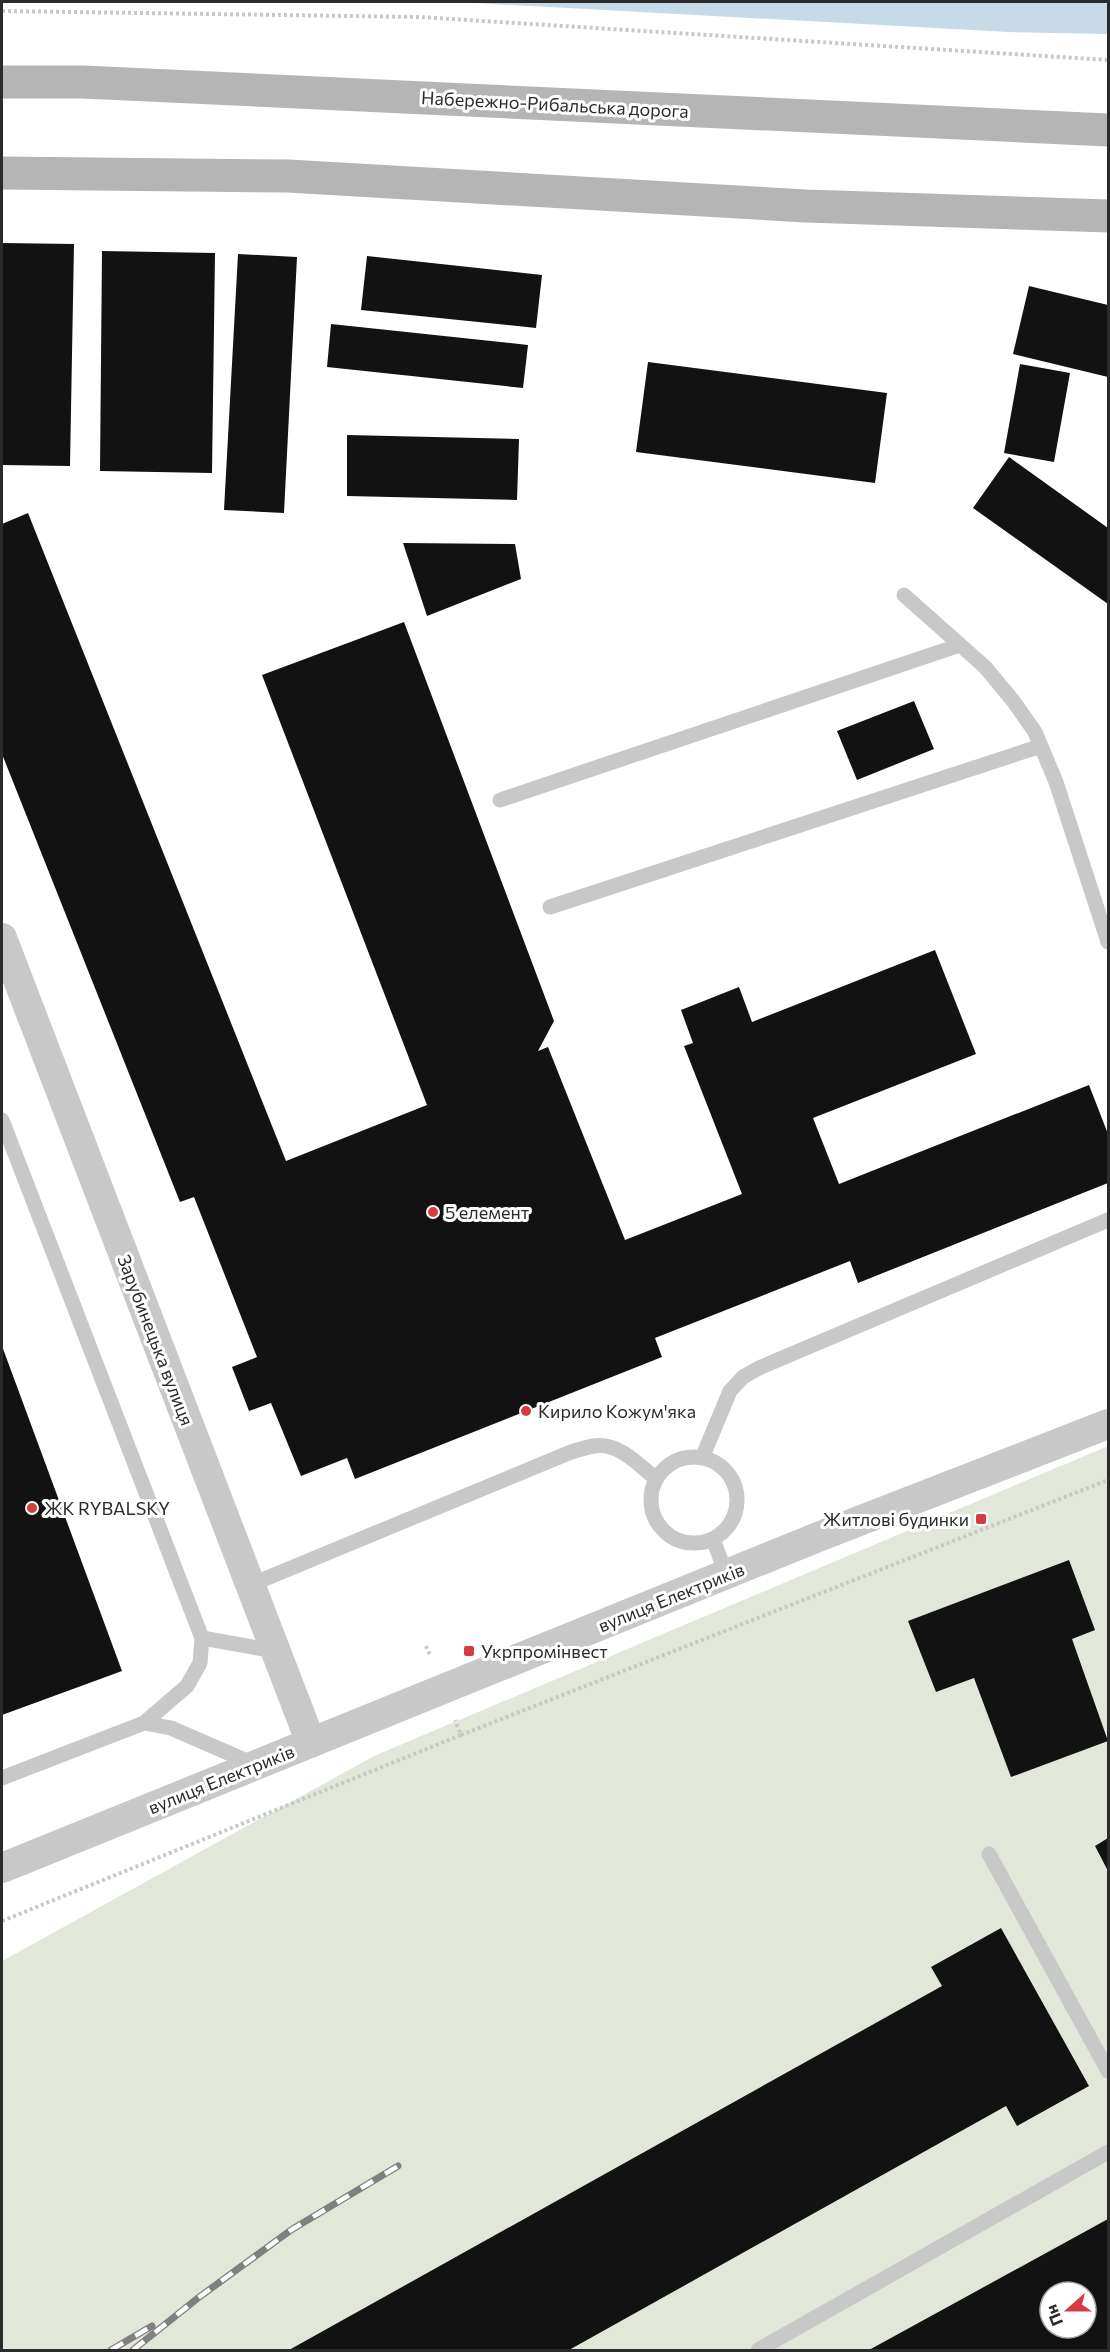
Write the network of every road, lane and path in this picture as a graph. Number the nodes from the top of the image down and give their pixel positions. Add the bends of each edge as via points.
1 (2, 11) edge
2 (1108, 60) edge
3 (2, 82) edge
4 (1108, 130) edge
5 (2, 174) edge
6 (1108, 216) edge
7 (904, 595) dead end
8 (960, 645) junction
9 (1041, 746) junction
10 (500, 800) dead end
11 (550, 907) dead end
12 (1108, 942) edge
13 (5, 956) edge
14 (2, 1120) edge
15 (4, 1136) edge
16 (1108, 1220) edge
17 (1108, 1424) edge
18 (702, 1458) junction
19 (656, 1479) junction
20 (1108, 1480) edge
21 (713, 1539) junction
22 (726, 1574) junction
23 (250, 1585) junction
24 (202, 1638) junction
25 (426, 1646) dead end
26 (275, 1651) junction
27 (444, 1689) junction
28 (144, 1723) junction
29 (461, 1735) junction
30 (311, 1743) junction
31 (256, 1765) junction
32 (2, 1778) edge
33 (989, 1854) dead end
34 (2, 1868) edge
35 (2, 1921) edge
36 (1108, 2071) edge
37 (1108, 2152) edge
38 (758, 2350) edge

1 - 2 path via 419,17
3 - 4 main road, Набережно-Рибальська дорога via 95,83
5 - 6 main road via 288,176 806,206
7 - 8 lane
8 - 9 lane via 985,667 1014,702
8 - 10 lane
9 - 11 lane
9 - 12 lane
13 - 23 street, Зарубинецька вулиця
14 - 15 lane
15 - 24 lane
16 - 18 lane via 743,1377 730,1391
17 - 22 street, вулиця Електриків
18 - 19 lane via 684,1458 668,1466
18 - 21 lane via 718,1464 731,1477 737,1494 735,1512 727,1528
19 - 21 lane via 651,1496 653,1514 663,1529 678,1540 695,1543
19 - 23 lane via 614,1448 594,1446 571,1452
20 - 29 path
21 - 22 lane
22 - 27 street, вулиця Електриків
23 - 26 street, Зарубинецька вулиця
24 - 26 lane
24 - 28 lane via 200,1663 187,1686
25 - 27 path
26 - 30 street, Зарубинецька вулиця
27 - 29 path
27 - 30 street, вулиця Електриків
28 - 31 lane via 171,1728
28 - 32 lane
29 - 35 path
30 - 31 street, вулиця Електриків
31 - 34 street, вулиця Електриків
33 - 36 lane
37 - 38 lane

